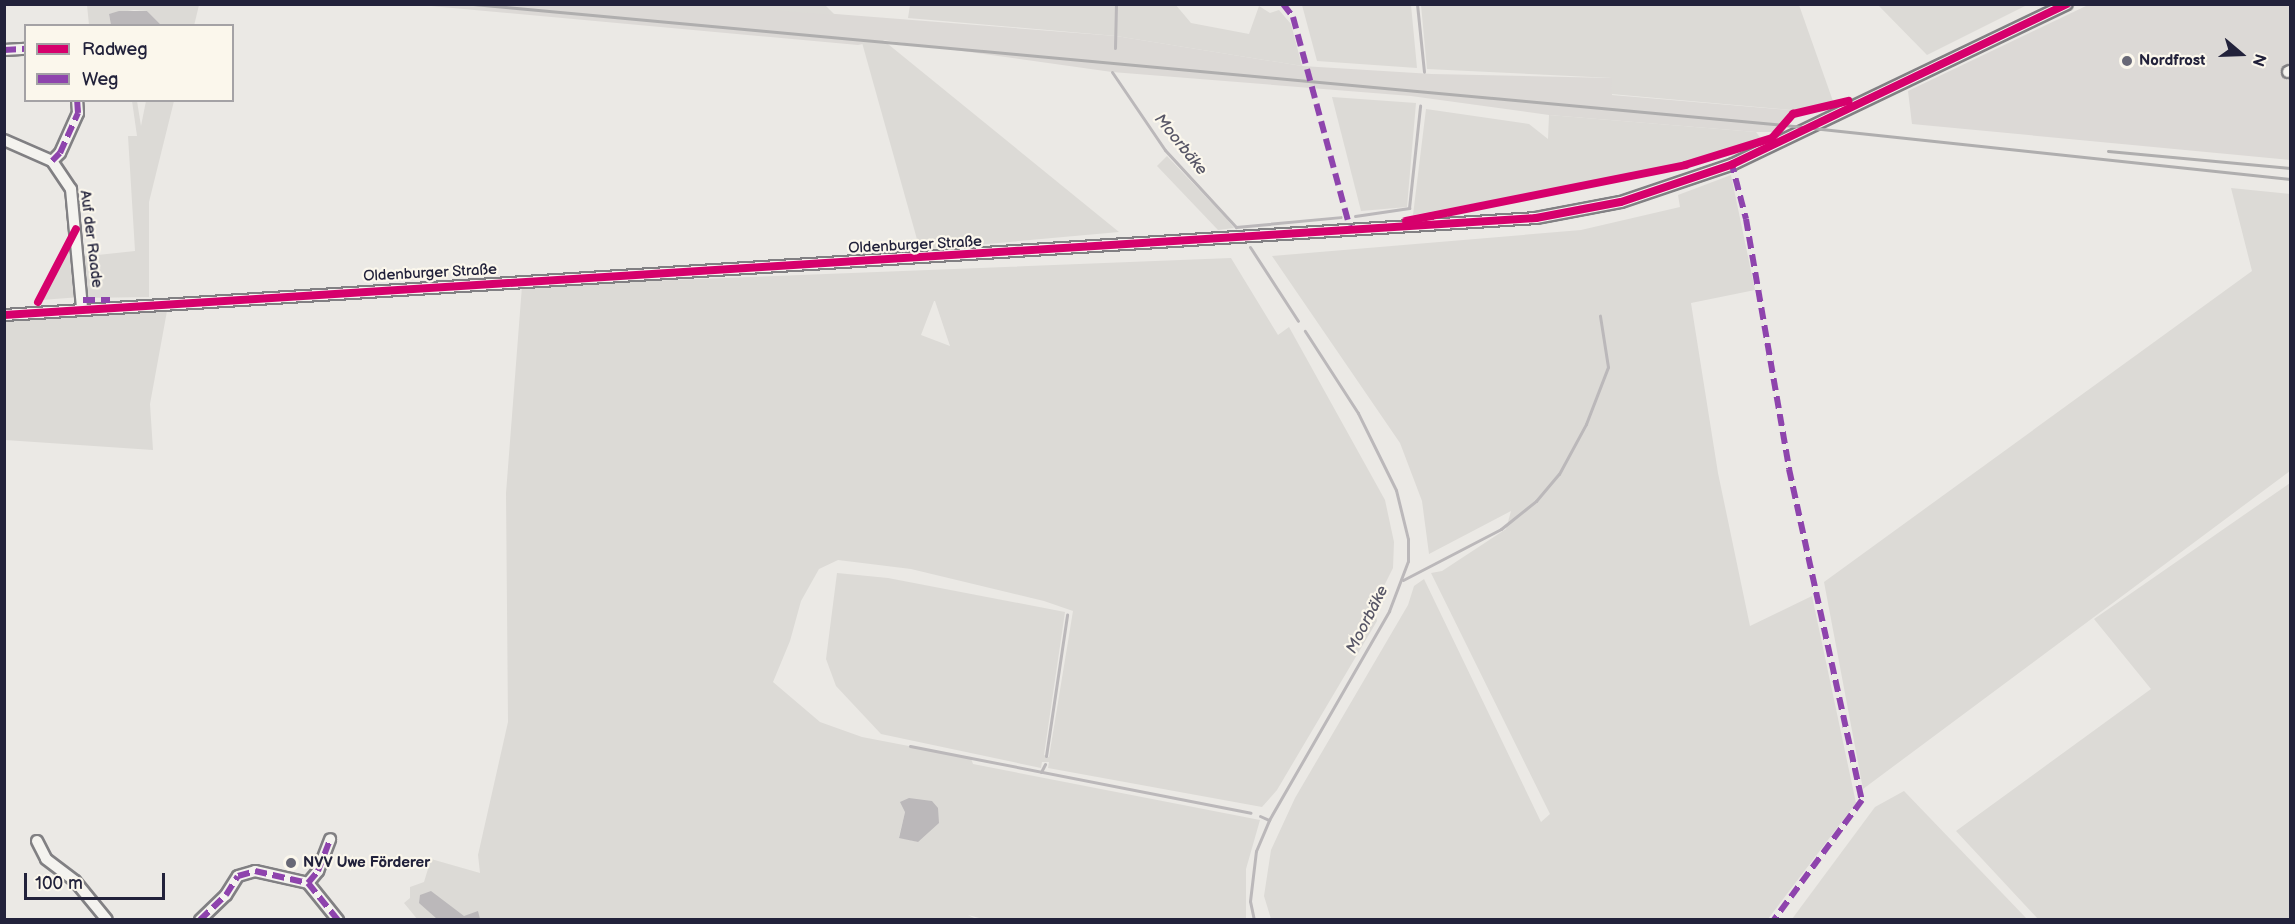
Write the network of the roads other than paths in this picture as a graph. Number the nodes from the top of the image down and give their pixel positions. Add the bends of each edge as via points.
1 (2061, 6) edge
2 (24, 49) edge
3 (4, 50) edge
4 (77, 102) edge
5 (4, 140) edge
6 (52, 161) junction
7 (82, 307) junction
8 (4, 315) edge
9 (330, 839) dead end
10 (37, 841) dead end
11 (308, 883) junction
12 (202, 919) edge
13 (107, 920) edge
14 (338, 920) edge

1 - 7 street, Oldenburger Straße via 1733,165 1645,196 1580,211 1512,221
2 - 3 street
4 - 6 street via 78,113 60,153
5 - 6 street
6 - 7 street, Auf der Raade via 71,189
7 - 8 street, Oldenburger Straße
9 - 11 street via 318,871
10 - 13 street via 46,859 75,881
11 - 12 street via 244,872
11 - 14 street

